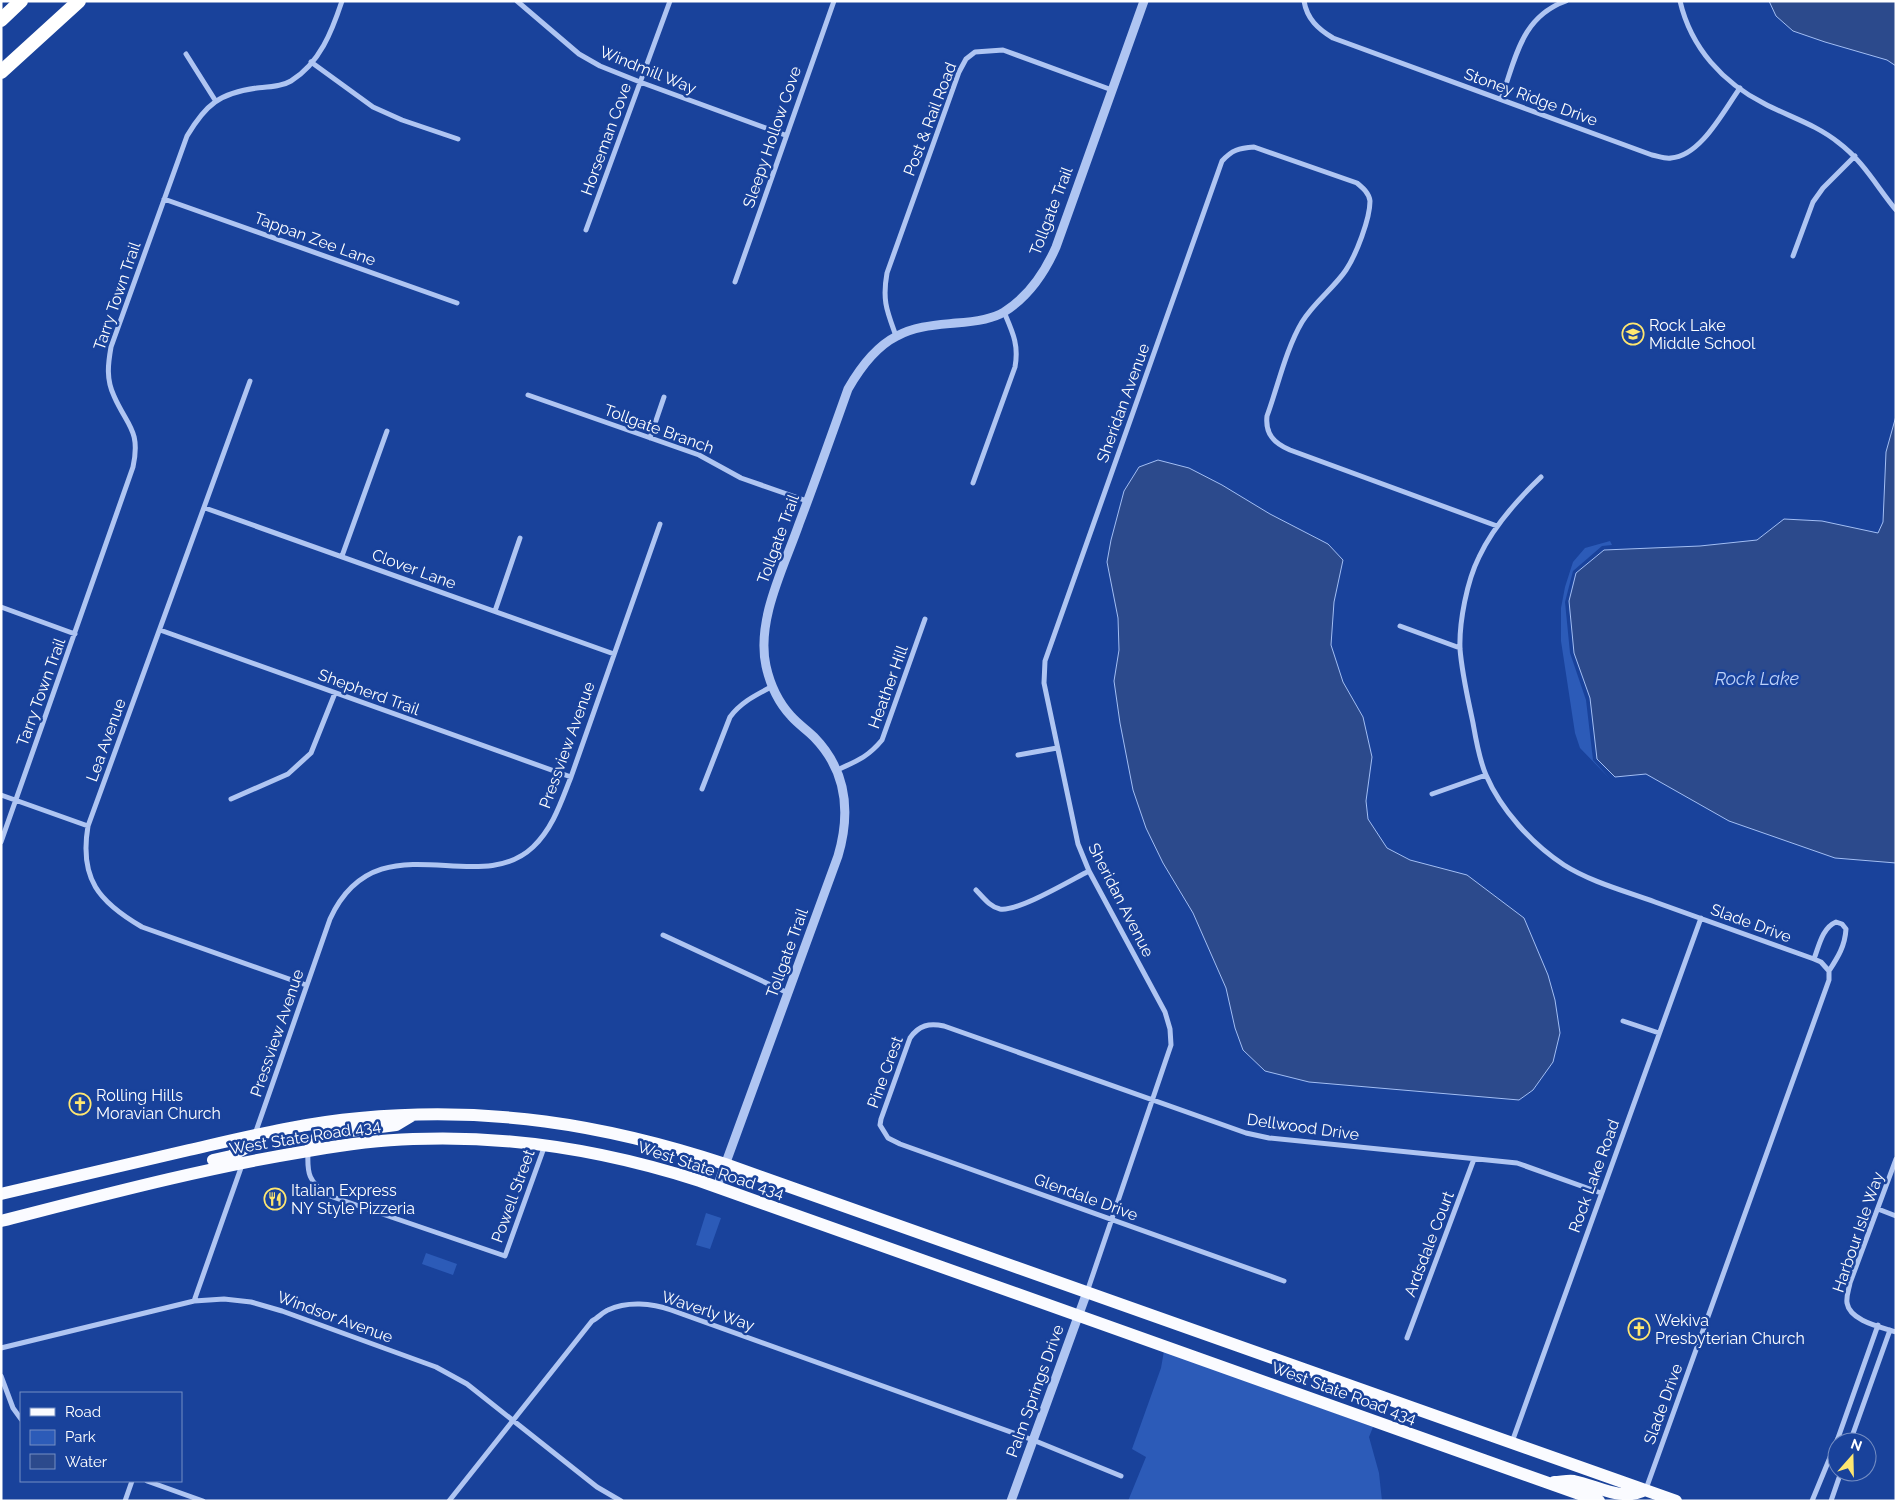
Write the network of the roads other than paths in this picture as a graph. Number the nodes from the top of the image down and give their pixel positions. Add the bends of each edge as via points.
1 (21, 1) edge
2 (79, 1) edge
3 (342, 1) edge
4 (516, 1) edge
5 (670, 1) edge
6 (834, 1) edge
7 (1144, 1) edge
8 (1304, 1) edge
9 (1566, 1) edge
10 (1680, 1) edge
11 (1, 20) edge
12 (186, 54) dead end
13 (311, 62) junction
14 (1, 72) edge
15 (640, 82) junction
16 (1740, 88) junction
17 (1112, 90) junction
18 (1501, 98) junction
19 (215, 100) junction
20 (786, 135) junction
21 (458, 139) dead end
22 (1855, 156) junction
23 (164, 199) junction
24 (1896, 210) edge
25 (586, 230) dead end
26 (1793, 256) dead end
27 (735, 282) dead end
28 (457, 303) dead end
29 (1004, 312) junction
30 (896, 336) junction
31 (250, 381) dead end
32 (528, 395) dead end
33 (664, 397) dead end
34 (387, 431) dead end
35 (650, 438) junction
36 (1541, 477) dead end
37 (973, 483) dead end
38 (807, 501) junction
39 (205, 508) junction
40 (660, 524) dead end
41 (1497, 526) junction
42 (520, 538) dead end
43 (342, 556) junction
44 (1, 607) edge
45 (495, 611) junction
46 (925, 619) dead end
47 (1400, 626) dead end
48 (160, 630) junction
49 (75, 634) junction
50 (1460, 648) junction
51 (614, 654) junction
52 (772, 686) junction
53 (335, 694) junction
54 (1057, 748) junction
55 (1018, 755) dead end
56 (837, 770) junction
57 (1486, 774) junction
58 (571, 777) junction
59 (702, 789) dead end
60 (1, 794) edge
61 (1432, 794) dead end
62 (231, 799) dead end
63 (15, 800) junction
64 (88, 826) junction
65 (1, 842) edge
66 (1089, 871) junction
67 (976, 890) dead end
68 (1701, 918) junction
69 (663, 935) dead end
70 (1814, 959) junction
71 (1829, 971) junction
72 (306, 985) junction
73 (788, 994) junction
74 (1623, 1021) dead end
75 (924, 1025) joint
76 (1659, 1033) junction
77 (1153, 1101) junction
78 (413, 1114) junction
79 (883, 1133) joint
80 (255, 1135) junction
81 (545, 1145) junction
82 (308, 1151) junction
83 (1474, 1159) junction
84 (1896, 1159) edge
85 (242, 1163) junction
86 (725, 1164) junction
87 (170, 1178) junction
88 (717, 1187) junction
89 (1601, 1193) junction
90 (1, 1194) edge
91 (1878, 1209) junction
92 (1896, 1216) edge
93 (1112, 1220) junction
94 (1, 1221) edge
95 (1284, 1280) dead end
96 (1088, 1292) junction
97 (194, 1302) junction
98 (1079, 1316) junction
99 (1878, 1325) junction
100 (1893, 1331) edge
101 (1407, 1338) dead end
102 (1, 1348) edge
103 (1, 1376) edge
104 (20, 1418) edge
105 (513, 1419) junction
106 (1854, 1432) edge
107 (1033, 1440) junction
108 (1512, 1443) junction
109 (1121, 1476) dead end
110 (132, 1482) edge
111 (150, 1482) edge
112 (1838, 1482) edge
113 (1549, 1483) junction
114 (1645, 1490) junction
115 (125, 1501) edge
116 (203, 1501) edge
117 (449, 1501) edge
118 (621, 1501) edge
119 (1011, 1501) edge
120 (1599, 1501) edge
121 (1676, 1501) edge
122 (1812, 1501) edge
123 (1831, 1501) edge

1 - 11 highway
2 - 14 highway
3 - 13 street via 324,46
4 - 15 street, Windmill Way via 579,54
5 - 15 street, Horseman Cove
6 - 20 street, Sleepy Hollow Cove
7 - 17 street, Tollgate Trail
8 - 18 street, Stoney Ridge Drive via 1314,24 1333,38
9 - 18 street via 1539,15 1531,24
10 - 16 street via 1692,36 1702,53 1718,72
12 - 19 street
13 - 19 street via 290,82
13 - 21 street via 373,107
15 - 20 street, Windmill Way
15 - 25 street, Horseman Cove
16 - 18 street, Stoney Ridge Drive via 1701,142 1691,151 1672,158 1652,155
16 - 22 street via 1764,104 1820,130
17 - 29 street, Tollgate Trail via 1051,259 1035,284
17 - 30 street, Post & Rail Road via 1003,50 975,52 966,59 887,274 885,306
19 - 23 street, Tarry Town Trail via 187,136
20 - 27 street, Sleepy Hollow Cove
22 - 24 street
22 - 26 street via 1813,202
23 - 28 street, Tappan Zee Lane
23 - 49 street, Tarry Town Trail via 111,346 108,366 113,395 136,439 133,467
29 - 30 street, Tollgate Trail
29 - 37 street via 1018,353
30 - 38 street, Tollgate Trail via 871,355 853,380
31 - 39 street, Lea Avenue
32 - 35 street, Tollgate Branch
33 - 35 street
34 - 43 street
35 - 38 street, Tollgate Branch via 699,455 741,478
36 - 41 street, Slade Drive
38 - 52 street, Tollgate Trail via 766,622 766,666
39 - 43 street, Clover Lane
39 - 48 street, Lea Avenue
40 - 51 street, Pressview Avenue
41 - 50 street, Slade Drive via 1470,580
41 - 54 street, Sheridan Avenue via 1290,450 1277,444 1270,435 1267,416 1294,338 1314,305 1346,271 1368,214 1370,200 1357,183 1254,147 1238,148 1222,161 1045,661 1044,683
42 - 45 street
43 - 45 street, Clover Lane
44 - 49 street
45 - 51 street, Clover Lane
46 - 56 street, Heather Hill via 882,740 863,759
47 - 50 street
48 - 53 street, Shepherd Trail
48 - 64 street, Lea Avenue
49 - 63 street, Tarry Town Trail
50 - 57 street, Slade Drive via 1471,717
51 - 58 street, Pressview Avenue
52 - 56 street, Tollgate Trail via 790,715 814,737
52 - 59 street via 749,698 730,717
53 - 58 street, Shepherd Trail
53 - 62 street via 318,740 302,763 288,774
54 - 55 street
54 - 66 street, Sheridan Avenue via 1078,844
56 - 73 street, Tollgate Trail via 846,815 842,843
57 - 61 street
57 - 68 street, Slade Drive via 1522,829 1564,865 1616,888
58 - 72 street, Pressview Avenue via 547,831 533,848 521,856 477,866 396,866 376,871 358,881 337,903
60 - 63 street
63 - 64 street
63 - 65 street, Tarry Town Trail
64 - 72 street, Lea Avenue via 89,871 94,885 103,899 120,914 142,927
66 - 67 street via 1010,909 988,903
66 - 77 street, Sheridan Avenue via 1165,1012 1170,1029 1171,1046
68 - 70 street, Slade Drive
68 - 76 street, Rock Lake Road
69 - 73 street
70 - 71 street, Slade Drive
70 - 71 street via 1825,930 1830,924 1842,924 1846,929 1845,940
71 - 114 street, Slade Drive via 1825,990
72 - 80 street, Pressview Avenue
73 - 86 street, Tollgate Trail
74 - 76 street
75 - 77 street, Dellwood Drive via 944,1026
75 - 79 street, Pine Crest via 910,1038 881,1119
76 - 89 street, Rock Lake Road
77 - 83 street, Dellwood Drive via 1246,1134
77 - 93 street, Sheridan Avenue
78 - 80 main road via 332,1121
78 - 82 main road via 396,1125 317,1137
78 - 86 main road via 489,1115 560,1123 638,1138
79 - 93 street, Glendale Drive via 900,1144
80 - 87 main road via 249,1146 231,1156 189,1166
80 - 90 main road
81 - 82 main road, West State Road 434 via 518,1141 413,1138 352,1143
81 - 82 street, Powell Street via 505,1256 327,1195 314,1185 307,1171
81 - 88 main road, West State Road 434 via 627,1160
82 - 85 main road, West State Road 434
83 - 89 street, Dellwood Drive via 1517,1163
83 - 101 street, Ardsdale Court
84 - 91 street, Harbour Isle Way
85 - 87 main road, West State Road 434
85 - 97 street
86 - 88 street, Tollgate Trail
86 - 96 main road
87 - 94 main road, West State Road 434
88 - 98 main road, West State Road 434
89 - 108 street, Rock Lake Road
91 - 92 street
91 - 99 street, Harbour Isle Way via 1850,1283 1847,1303 1851,1312
93 - 95 street, Glendale Drive
93 - 96 street, Sheridan Avenue
96 - 98 street, Palm Springs Drive
96 - 108 main road
97 - 102 street, Windsor Avenue
97 - 105 street, Windsor Avenue via 224,1299 282,1310 427,1364 467,1384
98 - 107 street, Palm Springs Drive
98 - 113 main road, West State Road 434
99 - 100 street, Harbour Isle Way
99 - 122 street
100 - 106 street, Harbour Isle Way
103 - 104 street
105 - 107 street, Waverly Way via 592,1321 608,1310 643,1304 671,1310
105 - 117 street, Waverly Way
105 - 118 street, Windsor Avenue via 597,1487
107 - 109 street
107 - 119 street, Palm Springs Drive
108 - 114 main road
110 - 115 street
111 - 116 street
112 - 123 street
113 - 114 main road via 1572,1481 1624,1497 1637,1496
113 - 120 main road, West State Road 434
114 - 121 main road

